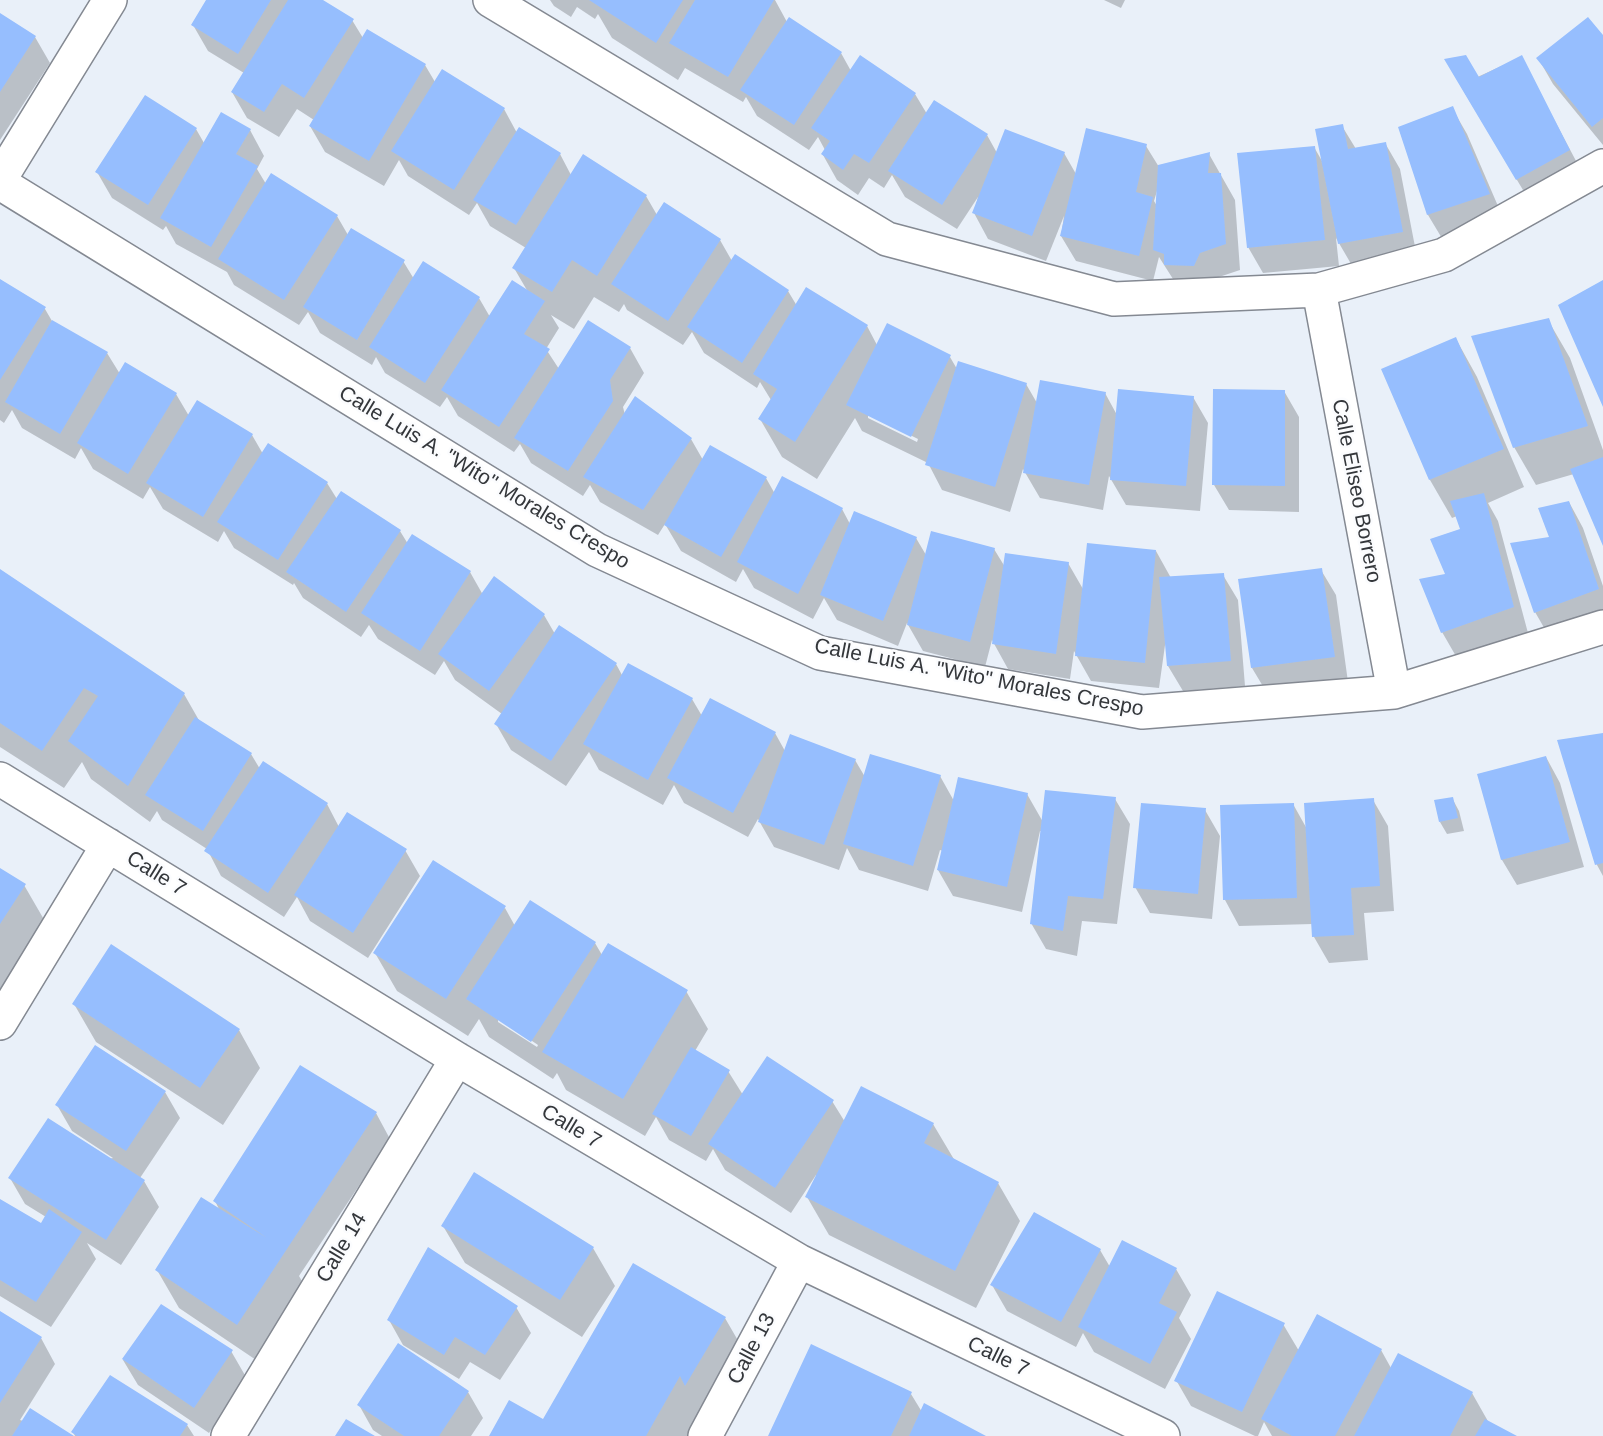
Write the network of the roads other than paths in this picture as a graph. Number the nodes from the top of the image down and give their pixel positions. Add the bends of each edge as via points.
1 (110, 0) edge
2 (490, 0) edge
3 (1603, 165) edge
4 (0, 181) edge
5 (1319, 290) junction
6 (1603, 627) edge
7 (1394, 692) junction
8 (0, 779) edge
9 (108, 845) junction
10 (0, 1023) edge
11 (457, 1059) junction
12 (799, 1261) junction
13 (1151, 1433) edge
14 (228, 1436) edge
15 (705, 1436) edge

1 - 4 street
2 - 5 street via 887,239 1114,299
3 - 5 street via 1444,255
4 - 7 street, Calle Luis A. "Wito" Morales Crespo via 597,550 820,653 1142,711
5 - 7 street, Calle Eliseo Borrero
6 - 7 street, Calle Luis A. "Wito" Morales Crespo
8 - 9 street, Calle 7
9 - 10 street
9 - 11 street, Calle 7
11 - 12 street, Calle 7
11 - 14 street, Calle 14
12 - 13 street, Calle 7
12 - 15 street, Calle 13

